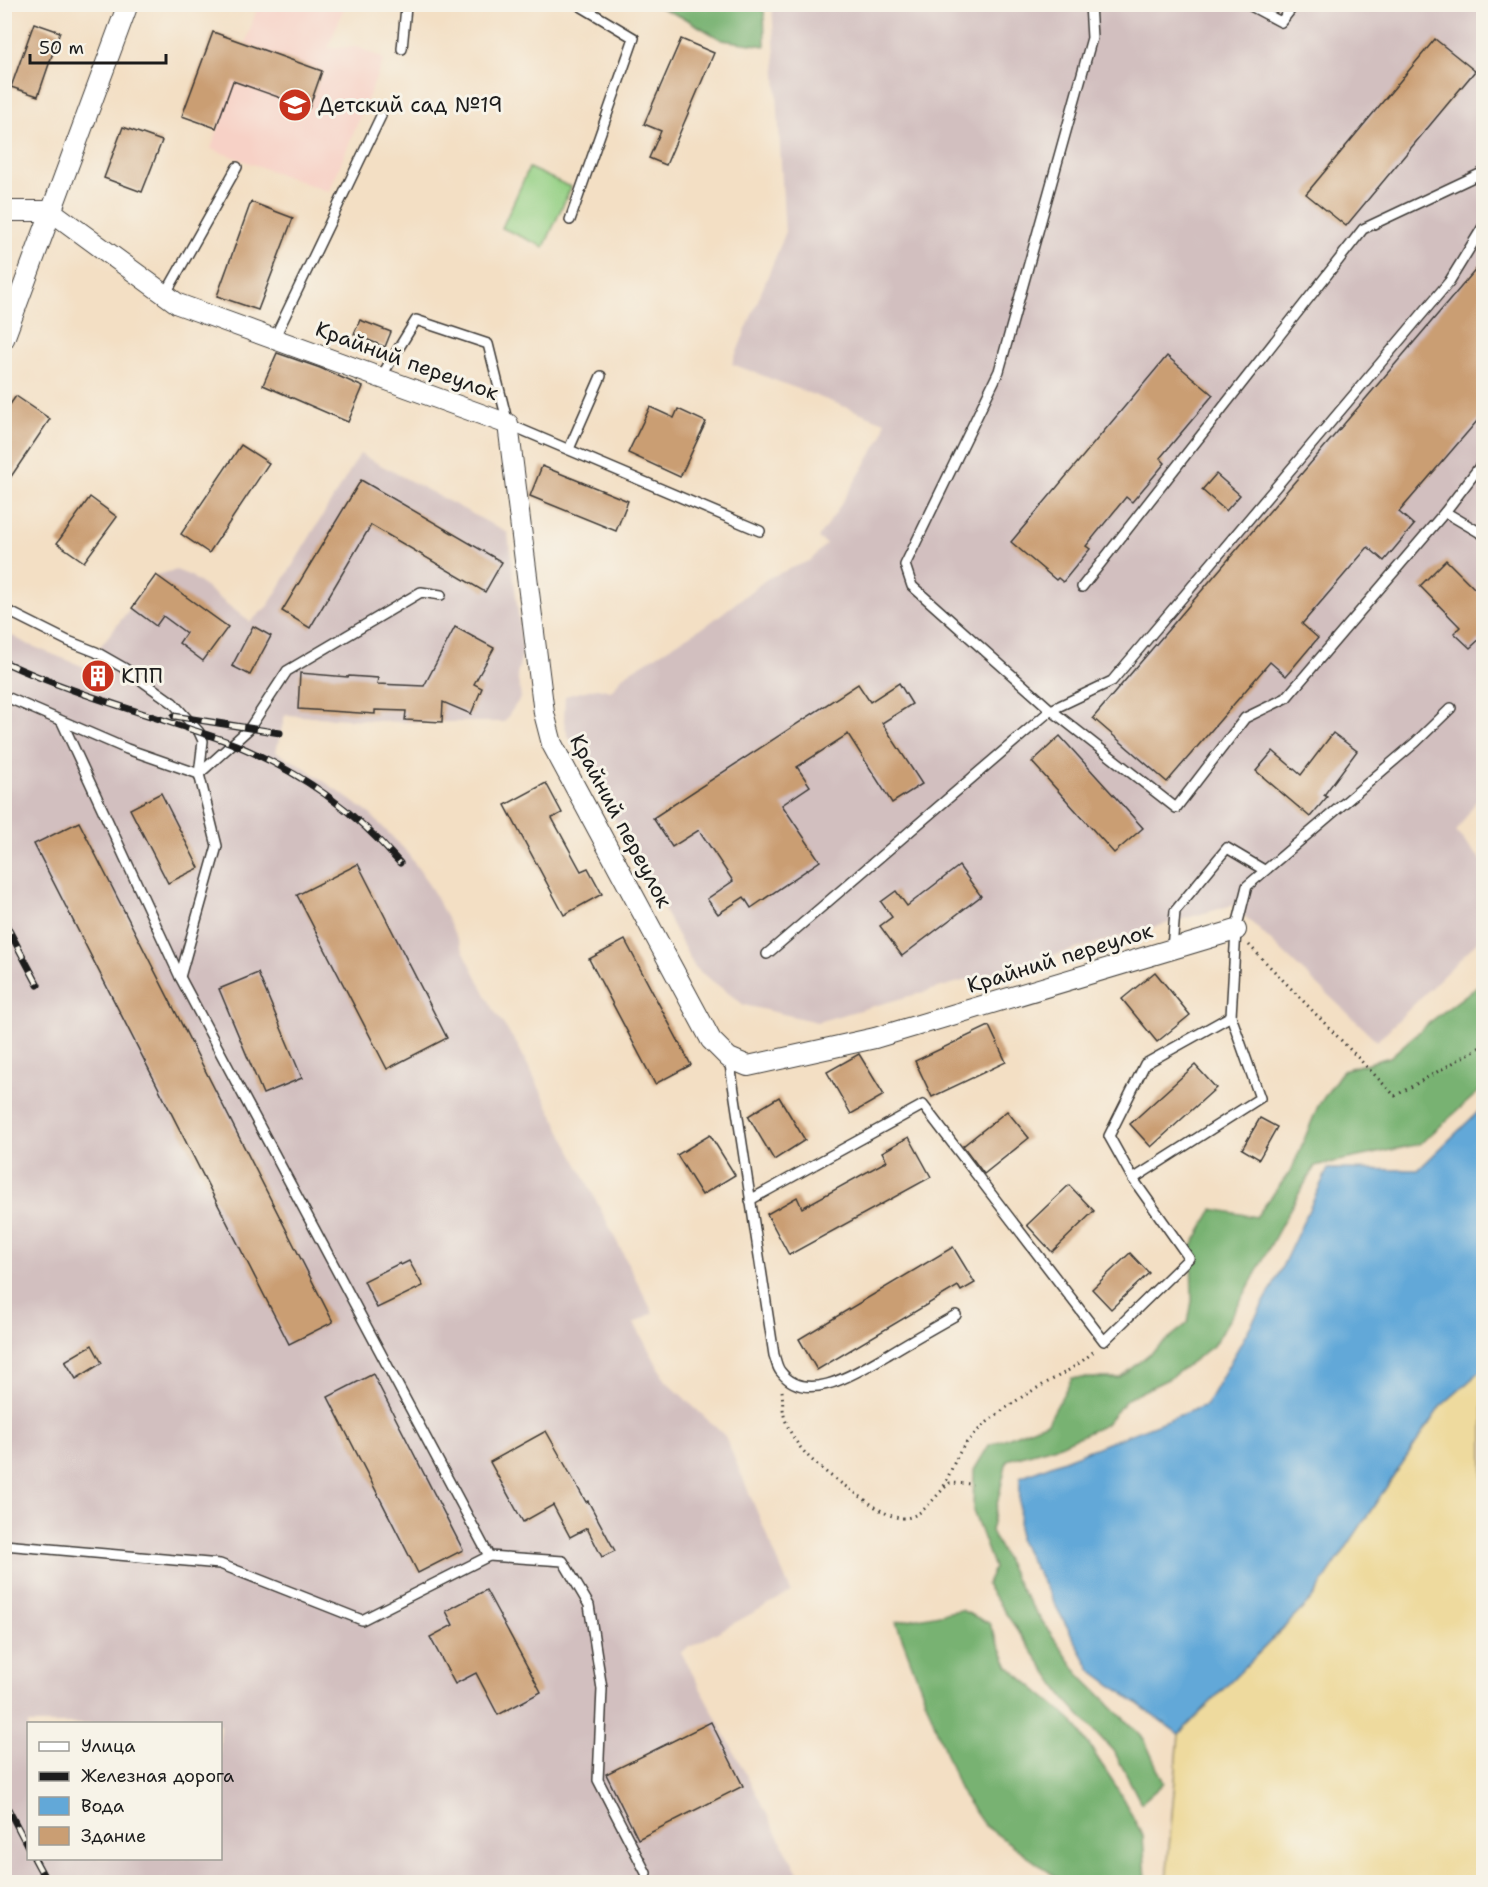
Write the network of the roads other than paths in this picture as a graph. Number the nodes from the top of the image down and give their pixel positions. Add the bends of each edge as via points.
1 (128, 4) edge
2 (408, 4) edge
3 (577, 4) edge
4 (1090, 4) edge
5 (1247, 4) edge
6 (1295, 4) edge
7 (402, 49) dead end
8 (381, 116) dead end
9 (237, 167) dead end
10 (1484, 172) edge
11 (51, 211) junction
12 (4, 212) edge
13 (570, 220) dead end
14 (1484, 225) edge
15 (165, 295) junction
16 (4, 339) edge
17 (274, 339) junction
18 (601, 376) dead end
19 (381, 377) junction
20 (508, 424) junction
21 (569, 449) junction
22 (1484, 461) edge
23 (1444, 512) junction
24 (760, 531) dead end
25 (1484, 535) edge
26 (1082, 587) dead end
27 (441, 595) dead end
28 (4, 609) edge
29 (4, 696) edge
30 (1451, 708) dead end
31 (1051, 710) junction
32 (62, 722) junction
33 (199, 774) junction
34 (1264, 870) junction
35 (1236, 930) junction
36 (1172, 949) junction
37 (767, 954) dead end
38 (180, 977) junction
39 (1231, 1016) junction
40 (729, 1058) junction
41 (1133, 1179) junction
42 (750, 1200) junction
43 (956, 1315) dead end
44 (4, 1545) edge
45 (489, 1556) junction
46 (646, 1873) dead end

1 - 11 street
2 - 7 lane
3 - 13 lane via 634,38
4 - 31 lane via 1092,38 999,371 905,565 912,586
5 - 6 lane via 1281,22
8 - 17 lane
9 - 15 lane
10 - 26 lane via 1363,229
11 - 12 street
11 - 15 street, Крайний переулок
11 - 16 street
14 - 31 lane via 1449,282 1112,681
15 - 17 street, Крайний переулок via 178,304
17 - 19 street, Крайний переулок
18 - 21 lane
19 - 20 street, Крайний переулок
19 - 20 lane via 416,320 488,344
20 - 21 lane
20 - 40 street, Крайний переулок via 544,713 552,744 711,1040
21 - 24 lane
22 - 23 lane
23 - 25 lane
23 - 31 lane via 1286,698 1245,718 1176,808
27 - 33 lane via 421,592 287,671 249,729
28 - 33 lane via 112,661 173,703 203,741
29 - 32 lane
30 - 34 lane
31 - 37 lane
32 - 33 lane
32 - 38 lane
33 - 38 lane via 217,846
34 - 35 lane via 1247,886
34 - 36 lane via 1227,848 1175,911
35 - 36 street, Крайний переулок
35 - 39 lane
36 - 40 street, Крайний переулок via 875,1038 748,1066
38 - 45 lane
39 - 41 lane via 1145,1064 1109,1136
39 - 41 lane via 1260,1098
40 - 42 lane
41 - 42 lane via 1189,1258 1104,1341 923,1105
42 - 43 lane via 774,1355 780,1371 790,1380 806,1386 846,1378
44 - 45 lane via 220,1564 362,1620
45 - 46 lane via 563,1561 589,1605 602,1689 598,1780

